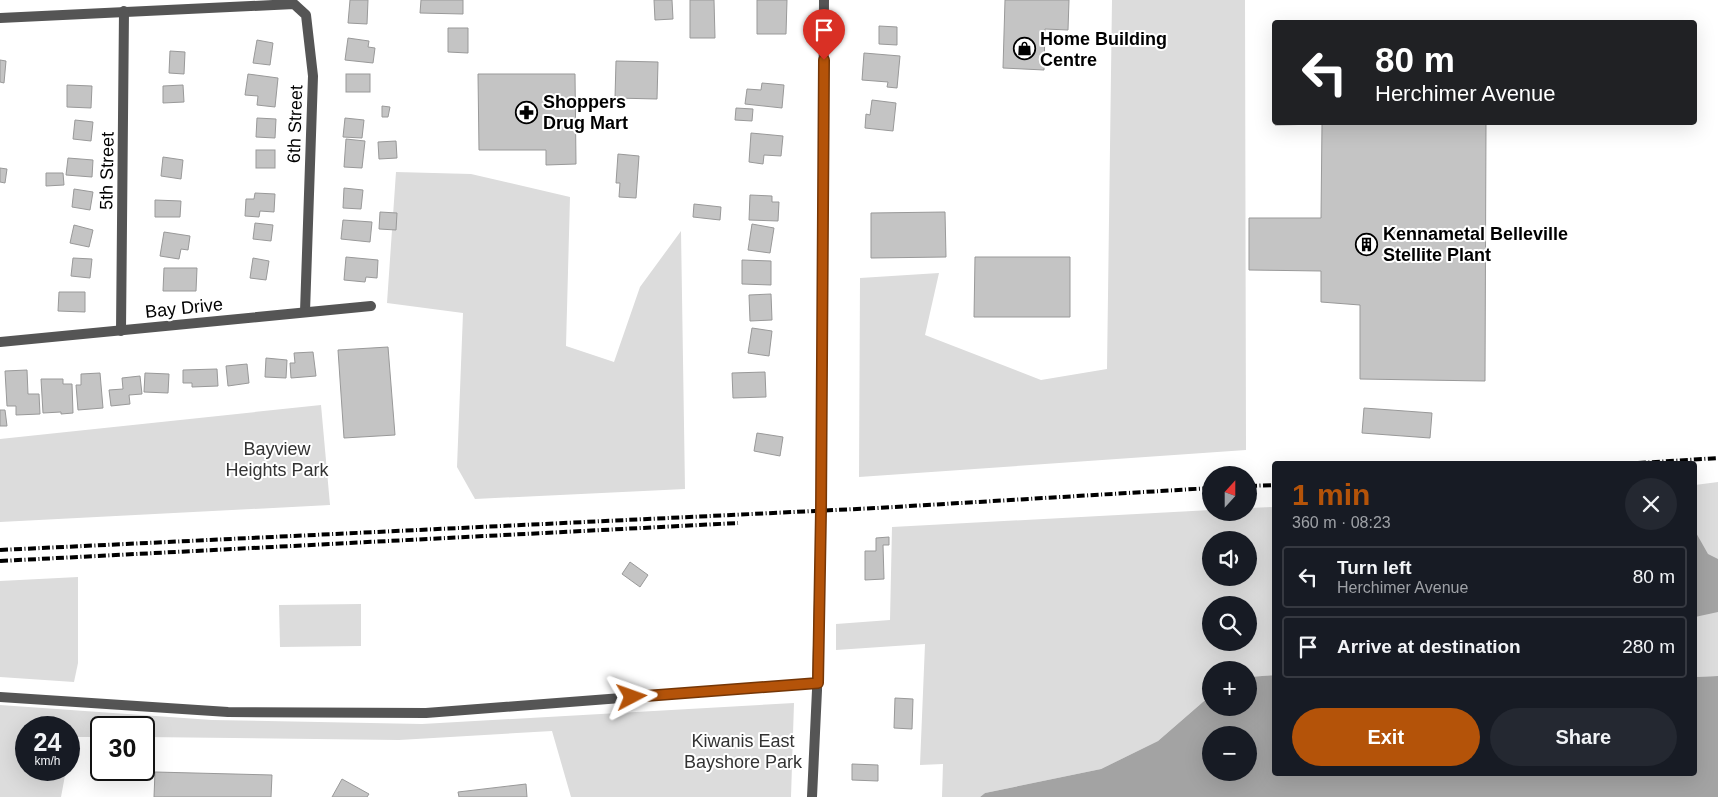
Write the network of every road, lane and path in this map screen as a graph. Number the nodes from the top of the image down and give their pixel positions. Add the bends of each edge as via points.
1 (824, 0) edge
2 (124, 11) junction
3 (0, 18) edge
4 (371, 306) dead end
5 (305, 312) junction
6 (121, 331) junction
7 (0, 342) edge
8 (818, 683) junction
9 (0, 697) edge
10 (812, 797) edge

1 - 8 street
2 - 3 street, 6th Street
2 - 5 street, 6th Street via 294,4 306,14 313,76
2 - 6 street, 5th Street
4 - 5 street, Bay Drive
5 - 6 street, Bay Drive
6 - 7 street, Bay Drive
8 - 9 street via 426,713 228,712
8 - 10 street

